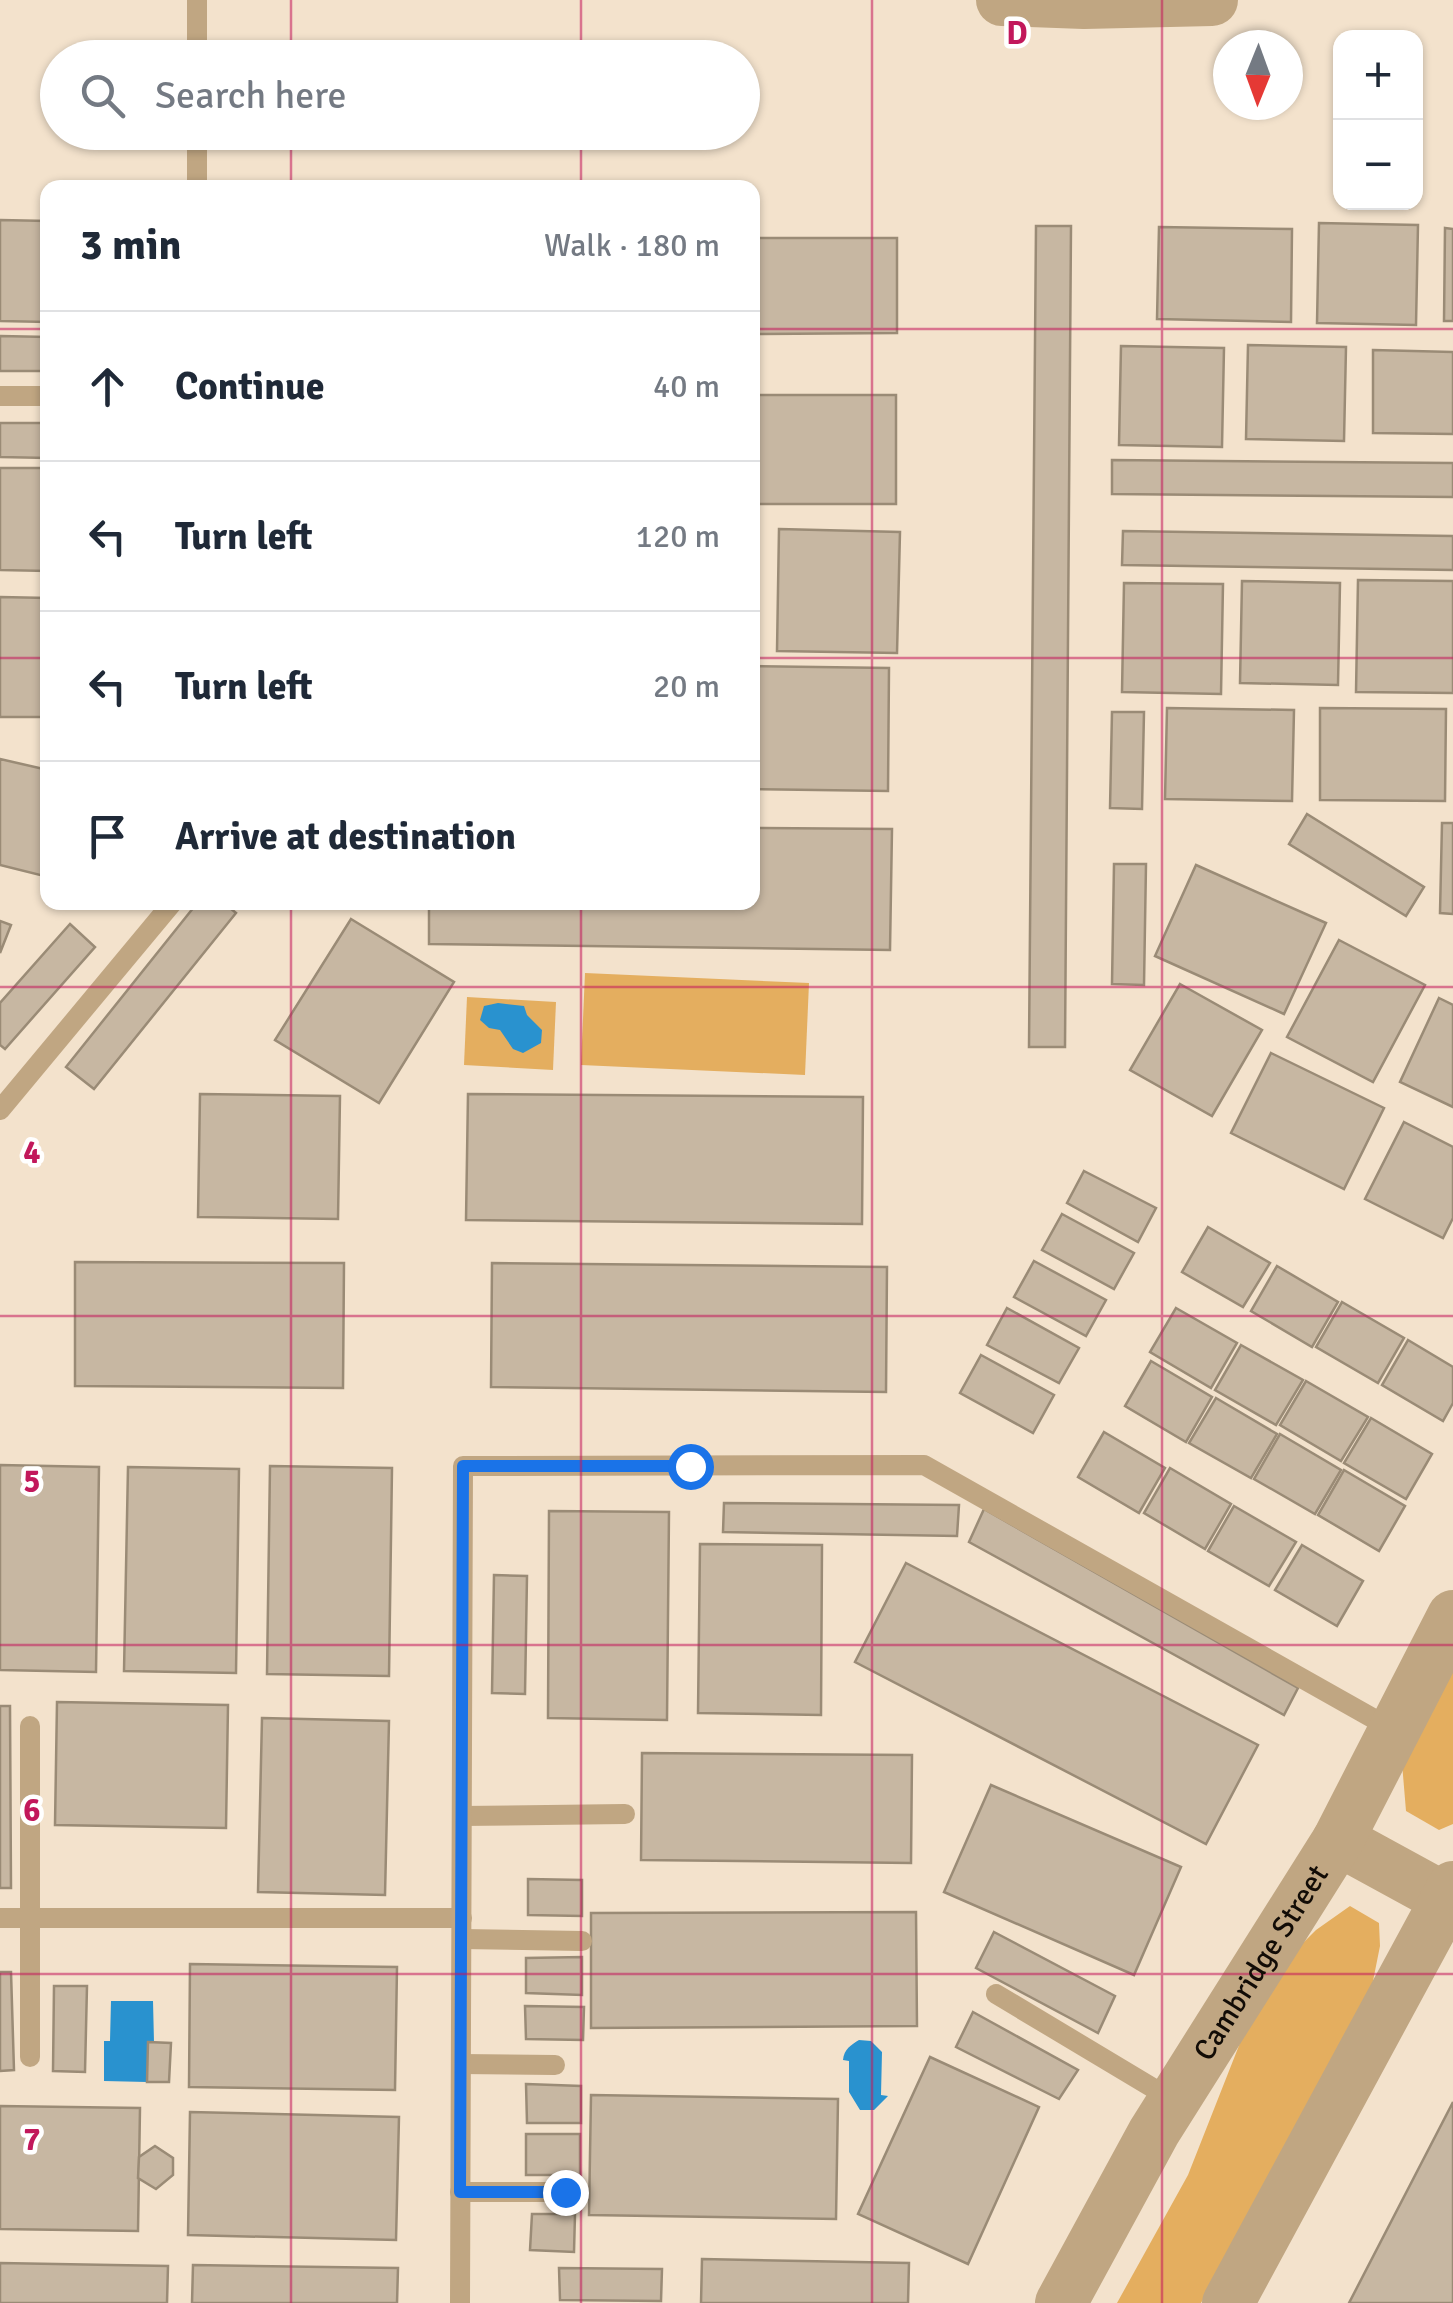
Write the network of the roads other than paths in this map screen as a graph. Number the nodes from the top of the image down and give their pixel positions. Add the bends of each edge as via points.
1 (197, 0) edge
2 (1002, 0) edge
3 (1212, 0) edge
4 (197, 40) edge
5 (197, 150) edge
6 (197, 180) edge
7 (0, 396) edge
8 (40, 396) edge
9 (166, 910) edge
10 (0, 1110) edge
11 (1453, 1616) edge
12 (30, 1726) dead end
13 (1394, 1730) junction
14 (625, 1814) dead end
15 (462, 1816) junction
16 (1338, 1840) junction
17 (1451, 1896) edge
18 (0, 1918) edge
19 (28, 1918) junction
20 (462, 1929) junction
21 (582, 1941) dead end
22 (996, 1994) dead end
23 (30, 2057) dead end
24 (461, 2064) junction
25 (556, 2065) dead end
26 (1174, 2101) junction
27 (460, 2192) junction
28 (565, 2192) dead end
29 (460, 2303) edge
30 (1061, 2303) edge
31 (1228, 2303) edge

1 - 4 lane
2 - 3 street
5 - 6 lane
7 - 8 lane
9 - 10 lane
11 - 13 street, Cambridge Street
12 - 19 lane
13 - 15 lane via 924,1465 463,1466
13 - 16 street, Cambridge Street
14 - 15 lane
15 - 20 lane
16 - 17 street
16 - 26 street, Cambridge Street
17 - 31 street
18 - 19 lane
19 - 20 lane
19 - 23 lane
20 - 21 lane
20 - 24 lane
22 - 26 lane
24 - 25 lane
24 - 27 lane
26 - 30 street, Cambridge Street
27 - 28 lane
27 - 29 lane

